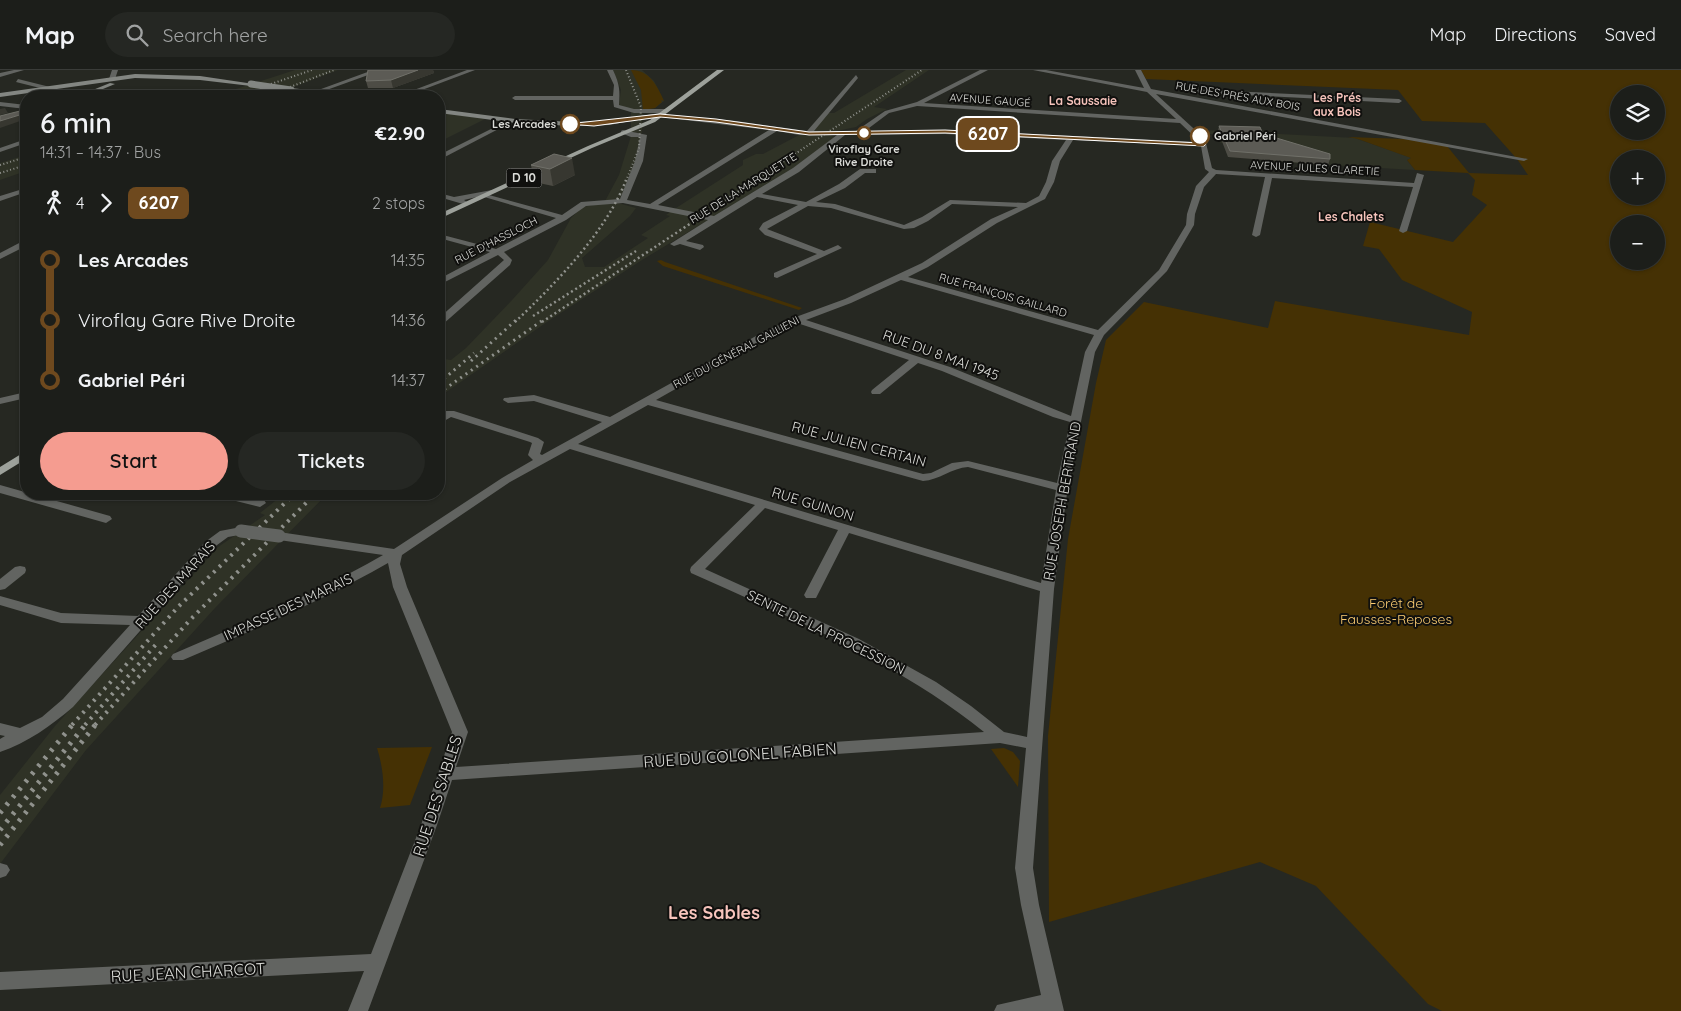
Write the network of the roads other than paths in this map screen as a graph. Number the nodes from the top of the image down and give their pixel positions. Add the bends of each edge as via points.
1 (21, 70) edge
2 (115, 70) edge
3 (150, 70) edge
4 (379, 70) edge
5 (472, 70) edge
6 (610, 70) edge
7 (721, 70) edge
8 (985, 70) edge
9 (1036, 70) edge
10 (1138, 70) edge
11 (0, 75) edge
12 (133, 77) junction
13 (856, 77) dead end
14 (112, 79) junction
15 (18, 81) dead end
16 (48, 88) junction
17 (34, 90) edge
18 (97, 90) edge
19 (291, 90) edge
20 (322, 90) edge
21 (417, 90) edge
22 (1148, 90) junction
23 (20, 92) edge
24 (0, 95) edge
25 (515, 98) dead end
26 (618, 98) junction
27 (1399, 100) dead end
28 (0, 104) edge
29 (917, 104) junction
30 (20, 106) edge
31 (629, 111) junction
32 (445, 112) edge
33 (660, 115) junction
34 (628, 119) junction
35 (511, 120) junction
36 (1183, 121) junction
37 (594, 124) junction
38 (636, 129) junction
39 (776, 130) junction
40 (623, 132) junction
41 (858, 132) junction
42 (809, 133) junction
43 (843, 134) junction
44 (644, 135) junction
45 (1072, 138) junction
46 (20, 143) edge
47 (1204, 144) junction
48 (0, 150) edge
49 (445, 155) edge
50 (1524, 159) dead end
51 (873, 171) dead end
52 (1214, 172) junction
53 (1420, 175) dead end
54 (1269, 177) junction
55 (1416, 185) junction
56 (7, 189) dead end
57 (20, 191) edge
58 (494, 191) junction
59 (20, 192) edge
60 (757, 195) junction
61 (445, 196) edge
62 (485, 196) junction
63 (0, 199) edge
64 (456, 199) junction
65 (623, 201) junction
66 (468, 204) junction
67 (806, 204) junction
68 (652, 206) junction
69 (1026, 206) junction
70 (445, 214) edge
71 (563, 218) junction
72 (716, 219) junction
73 (1404, 231) dead end
74 (1256, 235) dead end
75 (445, 238) edge
76 (20, 246) edge
77 (700, 248) dead end
78 (838, 248) dead end
79 (497, 252) junction
80 (824, 254) junction
81 (0, 256) edge
82 (777, 275) dead end
83 (899, 276) junction
84 (445, 279) edge
85 (445, 318) edge
86 (796, 320) junction
87 (1100, 334) junction
88 (917, 359) junction
89 (876, 392) dead end
90 (20, 396) edge
91 (508, 400) dead end
92 (0, 401) edge
93 (646, 401) junction
94 (445, 417) edge
95 (1075, 420) junction
96 (612, 421) junction
97 (570, 445) junction
98 (20, 458) edge
99 (542, 461) junction
100 (0, 472) edge
101 (1062, 488) junction
102 (0, 489) edge
103 (20, 495) edge
104 (39, 500) edge
105 (248, 500) edge
106 (260, 503) dead end
107 (762, 504) junction
108 (106, 519) dead end
109 (845, 529) junction
110 (396, 553) junction
111 (20, 570) dead end
112 (0, 586) edge
113 (1047, 589) junction
114 (811, 595) dead end
115 (0, 600) edge
116 (142, 621) junction
117 (178, 657) dead end
118 (0, 728) edge
119 (23, 735) junction
120 (1000, 737) junction
121 (1034, 744) junction
122 (0, 746) edge
123 (446, 774) junction
124 (377, 962) junction
125 (0, 982) edge
126 (1053, 1007) edge
127 (358, 1011) edge
128 (1004, 1011) edge

1 - 11 street
2 - 14 street
3 - 12 street
4 - 20 street
5 - 21 street
6 - 26 street via 617,85
7 - 33 main road, D 10
8 - 29 street
9 - 22 street, RUE DES PRÉS AUX BOIS
10 - 22 street
12 - 14 street
12 - 18 street
12 - 19 street, bridge via 200,78
13 - 42 street
14 - 16 street
15 - 16 street
16 - 17 street
22 - 27 street
22 - 36 street
22 - 50 street, RUE DES PRÉS AUX BOIS
23 - 24 street
25 - 26 street
26 - 31 street via 616,106
28 - 30 street
29 - 36 street, AVENUE GAUGÉ
29 - 41 street via 886,112
31 - 33 street
31 - 34 street
32 - 35 street
33 - 34 street
33 - 38 main road, D 10
33 - 39 street
33 - 40 main road, D 10
34 - 37 street
35 - 37 street
35 - 49 street
36 - 47 street
37 - 40 street
38 - 40 main road, D 10
38 - 44 street via 645,131
39 - 42 street
39 - 68 street
40 - 44 street
40 - 58 main road, D 10
41 - 43 street
41 - 45 street
42 - 43 street
43 - 60 street, RUE DE LA MARQUETTE
44 - 65 street via 638,165
45 - 47 street
45 - 69 street, RUE DU GÉNÉRAL GALLIENI via 1056,161 1042,197
46 - 48 street
47 - 52 street via 1209,168
51 - 67 street via 863,171
52 - 54 street, AVENUE JULES CLARETIE
52 - 87 street, RUE JOSEPH BERTRAND via 1200,186 1190,225 1163,271
53 - 55 street
54 - 55 street, AVENUE JULES CLARETIE
54 - 74 street
55 - 73 street
56 - 57 street
58 - 62 main road, D 10
58 - 64 street
59 - 63 street
60 - 67 street
60 - 72 street, RUE DE LA MARQUETTE
61 - 64 street
62 - 66 main road, D 10
62 - 71 street
64 - 66 street
65 - 68 street, RUE D'HASSLOCH
65 - 71 street, RUE D'HASSLOCH via 584,204
66 - 70 main road, D 10
67 - 69 street via 832,206 904,227 950,202
67 - 80 street via 763,229
68 - 72 street, RUE D'HASSLOCH
69 - 83 street, RUE DU GÉNÉRAL GALLIENI via 994,221 925,265
71 - 79 street, RUE D'HASSLOCH
72 - 77 street, RUE DE LA MARQUETTE via 676,243
75 - 79 street
76 - 81 street
78 - 80 street
79 - 84 street, RUE D'HASSLOCH
79 - 85 street via 506,256 507,263
80 - 82 street
83 - 86 street, RUE DU GÉNÉRAL GALLIENI via 848,302
83 - 87 street, RUE FRANÇOIS GAILLARD
86 - 88 street, RUE DU 8 MAI 1945
86 - 93 street, RUE DU GÉNÉRAL GALLIENI
87 - 95 street, RUE JOSEPH BERTRAND via 1089,356
88 - 89 street
88 - 95 street, RUE DU 8 MAI 1945
90 - 92 street
91 - 96 street via 534,398
93 - 96 street, RUE DU GÉNÉRAL GALLIENI
93 - 101 street, RUE JULIEN CERTAIN via 923,478 932,478 954,465 968,464
94 - 99 street via 450,413 534,440 538,442 534,455
95 - 101 street, RUE JOSEPH BERTRAND
96 - 97 street, RUE DU GÉNÉRAL GALLIENI
97 - 99 street, RUE DU GÉNÉRAL GALLIENI
97 - 107 street, RUE GUINON
98 - 100 main road
99 - 110 street, RUE DU GÉNÉRAL GALLIENI via 477,499
101 - 113 street, RUE JOSEPH BERTRAND
102 - 103 street
104 - 108 street
105 - 106 street
107 - 109 street, RUE GUINON
107 - 120 street, SENTE DE LA PROCESSION via 696,570 872,652 930,686
109 - 113 street, RUE GUINON
109 - 114 street
110 - 116 street, RUE DES MARAIS, bridge via 241,531 224,534 209,545
110 - 117 street, IMPASSE DES MARAIS via 290,609
110 - 123 street, RUE DES SABLES via 394,564 400,587 460,732
111 - 112 street
113 - 121 street, RUE JOSEPH BERTRAND
115 - 116 street via 61,618
116 - 119 street, RUE DES MARAIS via 68,703
118 - 119 street
119 - 122 street, RUE DES MARAIS
120 - 121 street, RUE DU COLONEL FABIEN
120 - 123 street, RUE DU COLONEL FABIEN
121 - 126 street, RUE JOSEPH BERTRAND via 1024,868
123 - 124 street, RUE DES SABLES
124 - 125 street, RUE JEAN CHARCOT
124 - 127 street, RUE DES SABLES
126 - 128 street

